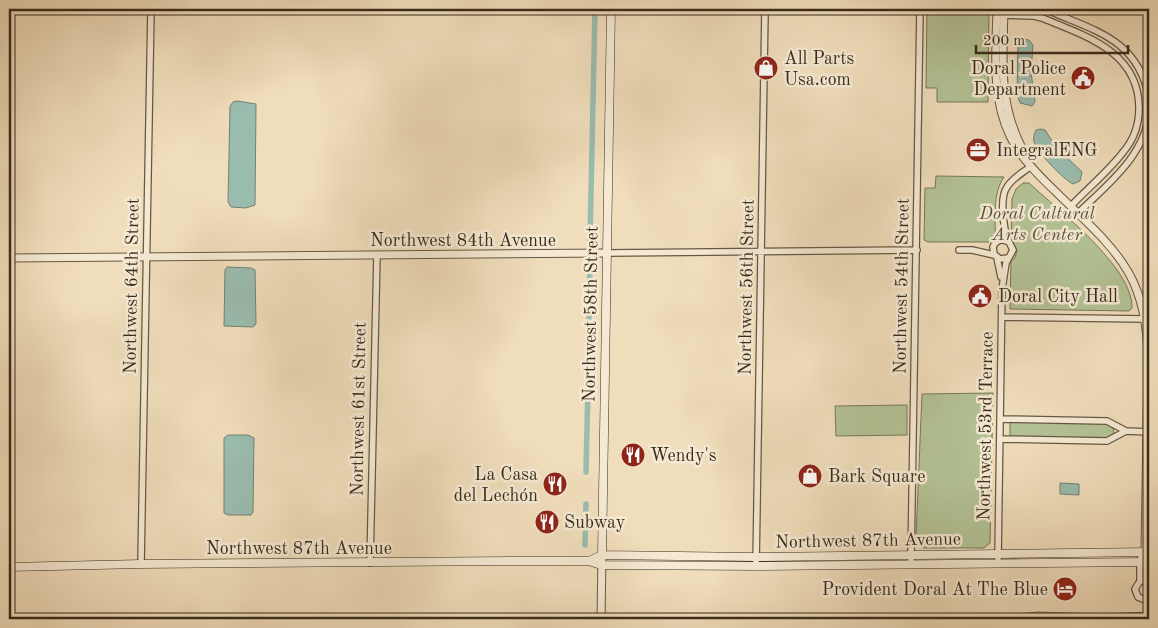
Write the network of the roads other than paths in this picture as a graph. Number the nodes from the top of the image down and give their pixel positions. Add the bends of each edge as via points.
1 (151, 9) edge
2 (611, 9) edge
3 (765, 9) edge
4 (920, 9) edge
5 (1045, 9) edge
6 (1000, 12) edge
7 (1060, 16) junction
8 (1056, 24) junction
9 (1149, 98) edge
10 (1000, 110) junction
11 (1149, 112) edge
12 (1009, 116) junction
13 (1025, 158) junction
14 (1031, 166) junction
15 (1071, 206) junction
16 (1078, 213) junction
17 (1004, 219) junction
18 (1008, 241) junction
19 (996, 242) junction
20 (917, 250) junction
21 (959, 250) dead end
22 (972, 250) junction
23 (762, 252) junction
24 (606, 253) junction
25 (377, 255) junction
26 (147, 256) junction
27 (995, 256) junction
28 (9, 258) edge
29 (1008, 258) junction
30 (1002, 289) junction
31 (1002, 317) junction
32 (1148, 319) edge
33 (1000, 419) junction
34 (1113, 424) junction
35 (1126, 431) junction
36 (1148, 432) edge
37 (1000, 439) junction
38 (1113, 439) junction
39 (1147, 552) edge
40 (998, 553) junction
41 (911, 554) junction
42 (602, 555) junction
43 (756, 557) junction
44 (589, 561) junction
45 (1149, 561) edge
46 (998, 562) junction
47 (1140, 562) junction
48 (370, 563) junction
49 (141, 564) junction
50 (911, 564) junction
51 (601, 565) junction
52 (756, 566) junction
53 (9, 567) edge
54 (1140, 581) junction
55 (1149, 581) edge
56 (1149, 599) edge
57 (600, 619) edge

1 - 26 street, Northwest 64th Street
2 - 24 main road, Northwest 58th Street
3 - 23 street, Northwest 56th Street
4 - 20 street, Northwest 54th Street
5 - 7 street
6 - 8 street via 1034,16
6 - 10 street via 996,77
6 - 12 street via 1004,96
7 - 8 street
7 - 9 street via 1103,34 1128,51 1142,72
8 - 15 street via 1099,43 1117,56 1131,74 1139,94 1137,125 1126,149
10 - 12 street
10 - 13 street via 1010,137
11 - 16 street via 1144,138 1134,155
12 - 13 street
13 - 14 street
14 - 15 street
14 - 17 street via 1007,186
15 - 16 street
16 - 32 street via 1115,250 1127,268
17 - 18 street
17 - 19 street
18 - 19 street
18 - 29 street via 1013,251
19 - 22 street
19 - 27 street via 992,249
20 - 23 street, Northwest 84th Avenue
20 - 41 street, Northwest 54th Street
21 - 22 street
22 - 27 street
23 - 24 street, Northwest 84th Avenue
23 - 43 street, Northwest 56th Street
24 - 25 street, Northwest 84th Avenue
24 - 42 main road, Northwest 58th Street
25 - 26 street, Northwest 84th Avenue
25 - 48 street, Northwest 61st Street
26 - 28 street, Northwest 84th Avenue
26 - 49 street, Northwest 64th Street
27 - 29 street via 1002,260
27 - 30 street, Northwest 53rd Terrace
29 - 30 street, Northwest 53rd Terrace
30 - 31 street, Northwest 53rd Terrace
31 - 32 street
31 - 33 street, Northwest 53rd Terrace
32 - 36 street
33 - 34 street via 1107,421
33 - 37 street, Northwest 53rd Terrace
34 - 35 street
34 - 38 street via 1116,432
35 - 36 street
35 - 38 street
36 - 39 street
37 - 38 street
37 - 40 street, Northwest 53rd Terrace
39 - 40 main road, Northwest 87th Avenue
39 - 45 street
39 - 47 street
40 - 41 main road, Northwest 87th Avenue
40 - 46 street, Northwest 53rd Terrace
41 - 43 main road, Northwest 87th Avenue
41 - 50 street, Northwest 54th Street
42 - 43 main road, Northwest 87th Avenue
42 - 44 main road, Northwest 87th Avenue
42 - 51 street, Northwest 58th Street
43 - 52 street, Northwest 56th Street
44 - 48 main road, Northwest 87th Avenue
44 - 51 main road, Northwest 87th Avenue
45 - 47 main road, Northwest 87th Avenue
46 - 47 main road, Northwest 87th Avenue
46 - 50 main road, Northwest 87th Avenue
47 - 54 street
48 - 49 main road, Northwest 87th Avenue
49 - 53 main road, Northwest 87th Avenue
50 - 52 main road, Northwest 87th Avenue
51 - 52 main road, Northwest 87th Avenue
51 - 57 street, Northwest 58th Street
54 - 55 street
54 - 56 street via 1136,595

